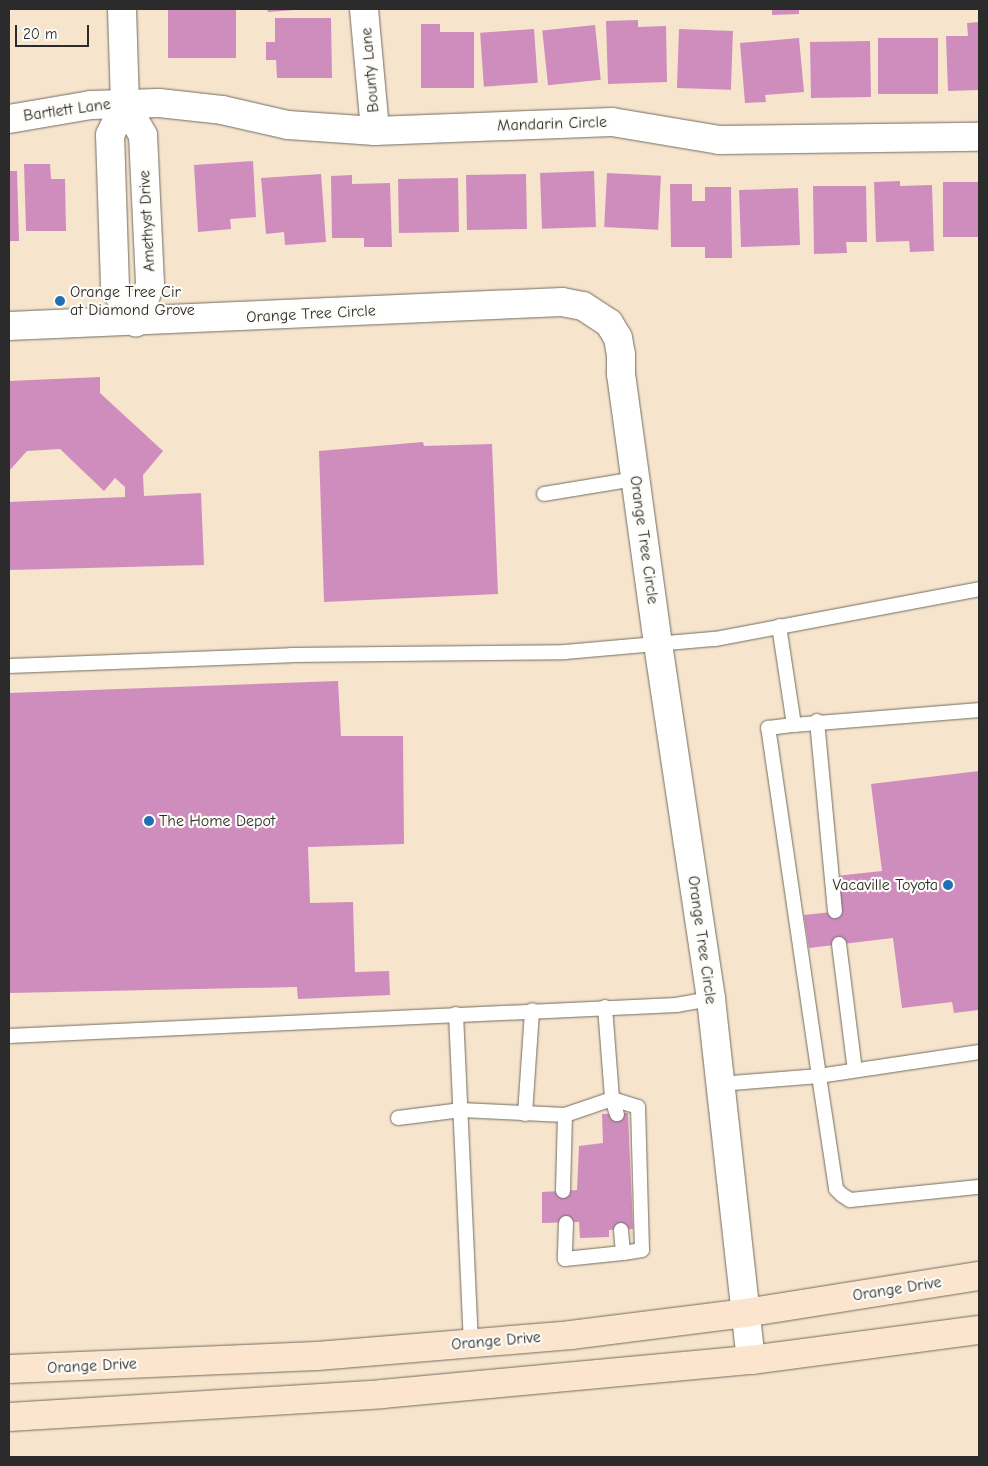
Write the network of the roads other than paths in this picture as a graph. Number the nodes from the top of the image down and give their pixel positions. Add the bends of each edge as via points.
1 (122, 9) edge
2 (364, 9) edge
3 (125, 103) junction
4 (9, 119) edge
5 (375, 131) junction
6 (979, 137) edge
7 (136, 322) junction
8 (9, 326) edge
9 (635, 479) junction
10 (544, 494) dead end
11 (979, 589) edge
12 (779, 626) junction
13 (658, 644) junction
14 (9, 666) edge
15 (979, 710) edge
16 (817, 721) junction
17 (794, 725) junction
18 (835, 911) dead end
19 (839, 944) dead end
20 (711, 998) junction
21 (605, 1007) junction
22 (532, 1010) junction
23 (456, 1014) junction
24 (9, 1036) edge
25 (979, 1052) edge
26 (855, 1070) junction
27 (819, 1076) junction
28 (720, 1084) junction
29 (612, 1099) junction
30 (461, 1110) junction
31 (525, 1114) junction
32 (617, 1114) dead end
33 (565, 1115) junction
34 (398, 1118) dead end
35 (979, 1186) edge
36 (563, 1191) dead end
37 (566, 1222) dead end
38 (621, 1230) dead end
39 (623, 1253) junction
40 (979, 1276) edge
41 (745, 1313) junction
42 (979, 1330) edge
43 (471, 1344) junction
44 (751, 1360) junction
45 (9, 1369) edge
46 (9, 1417) edge

1 - 3 street, Amethyst Drive
2 - 5 street, Bounty Lane
3 - 4 street, Bartlett Lane via 91,105
3 - 5 street, Mandarin Circle via 222,110 288,125
3 - 7 street, Amethyst Drive via 143,132 144,144 150,285
3 - 7 street, Amethyst Drive via 110,135 115,289
5 - 6 street, Mandarin Circle via 612,122 719,140
7 - 8 street, Orange Tree Circle
7 - 9 street, Orange Tree Circle via 562,302 583,306 609,323 618,338
9 - 10 lane
9 - 13 street, Orange Tree Circle
11 - 12 lane
12 - 13 lane via 715,639
12 - 17 lane
13 - 14 lane via 565,652 291,655
13 - 20 street, Orange Tree Circle
15 - 16 lane
16 - 17 lane
16 - 18 lane
17 - 27 lane via 768,728
19 - 26 lane
20 - 21 lane via 676,1005
20 - 28 street, Orange Tree Circle
21 - 22 lane
21 - 29 lane
22 - 23 lane
22 - 31 lane
23 - 24 lane via 245,1027
23 - 30 lane
25 - 26 lane
26 - 27 lane
27 - 28 lane
27 - 35 lane via 836,1189 842,1195 850,1200
28 - 41 street, Orange Tree Circle
29 - 32 lane
29 - 33 lane
29 - 39 lane via 638,1107 642,1250
30 - 31 lane
30 - 34 lane
30 - 43 lane
31 - 33 lane
33 - 36 lane
37 - 39 lane via 566,1259
38 - 39 lane
40 - 41 street, Orange Drive
41 - 43 street, Orange Drive
41 - 44 street, Orange Tree Circle
42 - 44 street
43 - 45 street, Orange Drive via 317,1356
44 - 46 street via 382,1394

